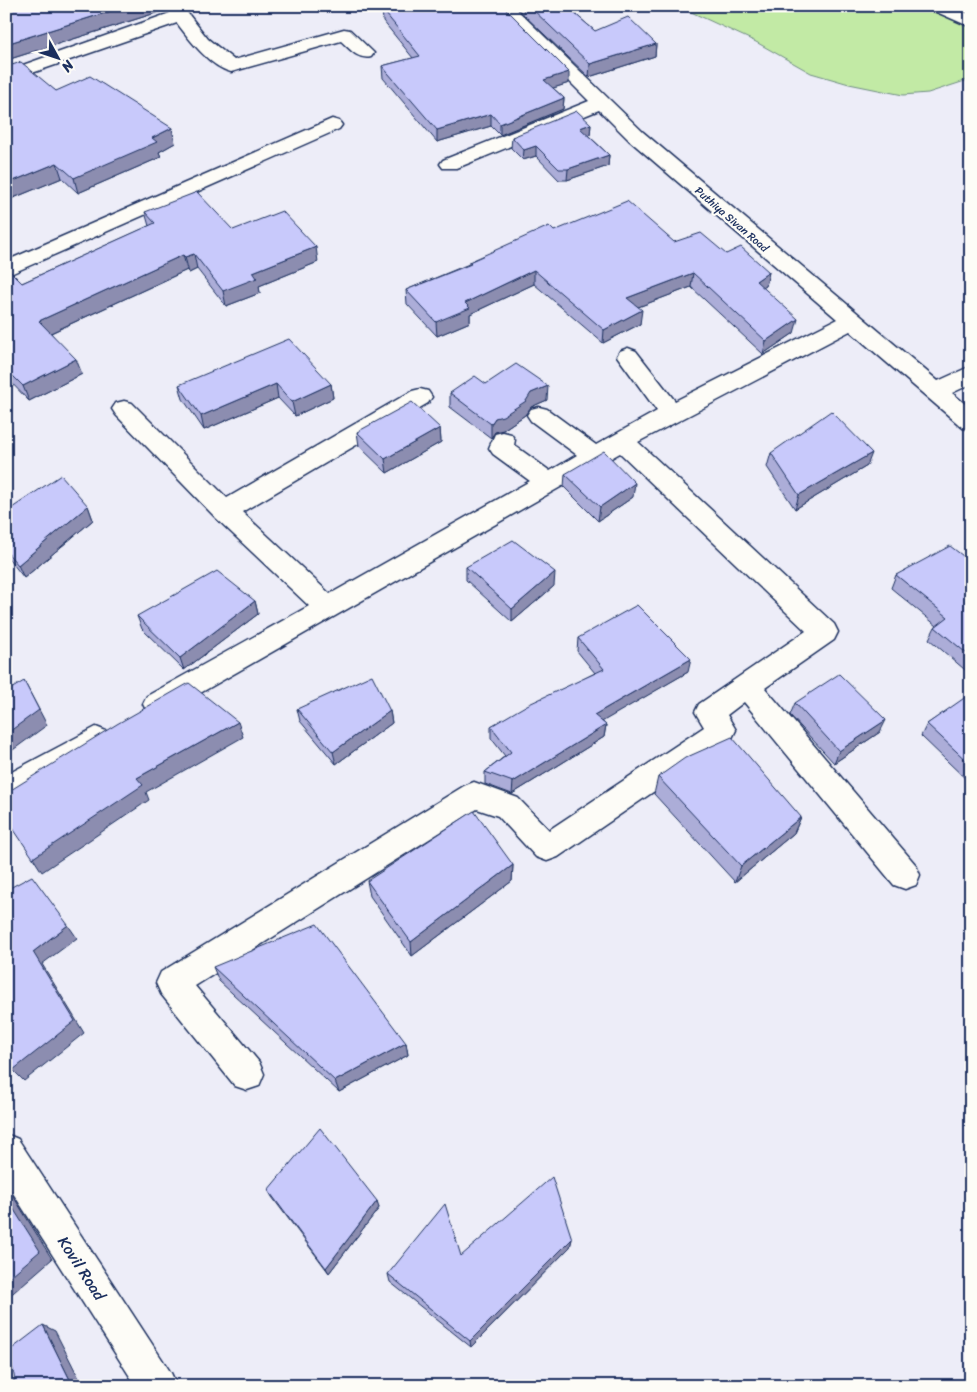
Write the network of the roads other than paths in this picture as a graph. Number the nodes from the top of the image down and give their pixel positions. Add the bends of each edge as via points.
1 (503, 6) edge
2 (938, 6) edge
3 (176, 11) edge
4 (971, 22) edge
5 (364, 53) dead end
6 (6, 77) edge
7 (604, 102) junction
8 (332, 125) dead end
9 (450, 164) dead end
10 (6, 269) edge
11 (853, 320) junction
12 (628, 356) dead end
13 (971, 374) edge
14 (936, 392) junction
15 (420, 397) dead end
16 (124, 410) dead end
17 (671, 413) junction
18 (539, 415) dead end
19 (971, 422) edge
20 (503, 440) dead end
21 (622, 441) junction
22 (595, 456) junction
23 (548, 482) junction
24 (225, 511) junction
25 (327, 607) junction
26 (747, 686) junction
27 (6, 790) edge
28 (906, 875) dead end
29 (247, 1074) dead end
30 (6, 1151) edge
31 (158, 1386) edge

1 - 7 street, Puthiya Sivan Road
2 - 4 street
3 - 5 street via 202,43 231,68 344,34
3 - 6 street
7 - 9 street
7 - 11 street, Puthiya Sivan Road via 664,160
8 - 10 street
11 - 14 street, Puthiya Sivan Road
11 - 17 street
12 - 17 street
13 - 14 street
14 - 19 street, Puthiya Sivan Road
15 - 24 street
16 - 24 street
17 - 21 street
18 - 22 street
20 - 23 street via 501,448
21 - 22 street
21 - 26 street via 825,632
22 - 23 street
23 - 25 street
24 - 25 street
25 - 27 street
26 - 28 street
26 - 29 street via 709,712 722,730 547,848 508,807 474,795 172,983
30 - 31 street, Kovil Road

